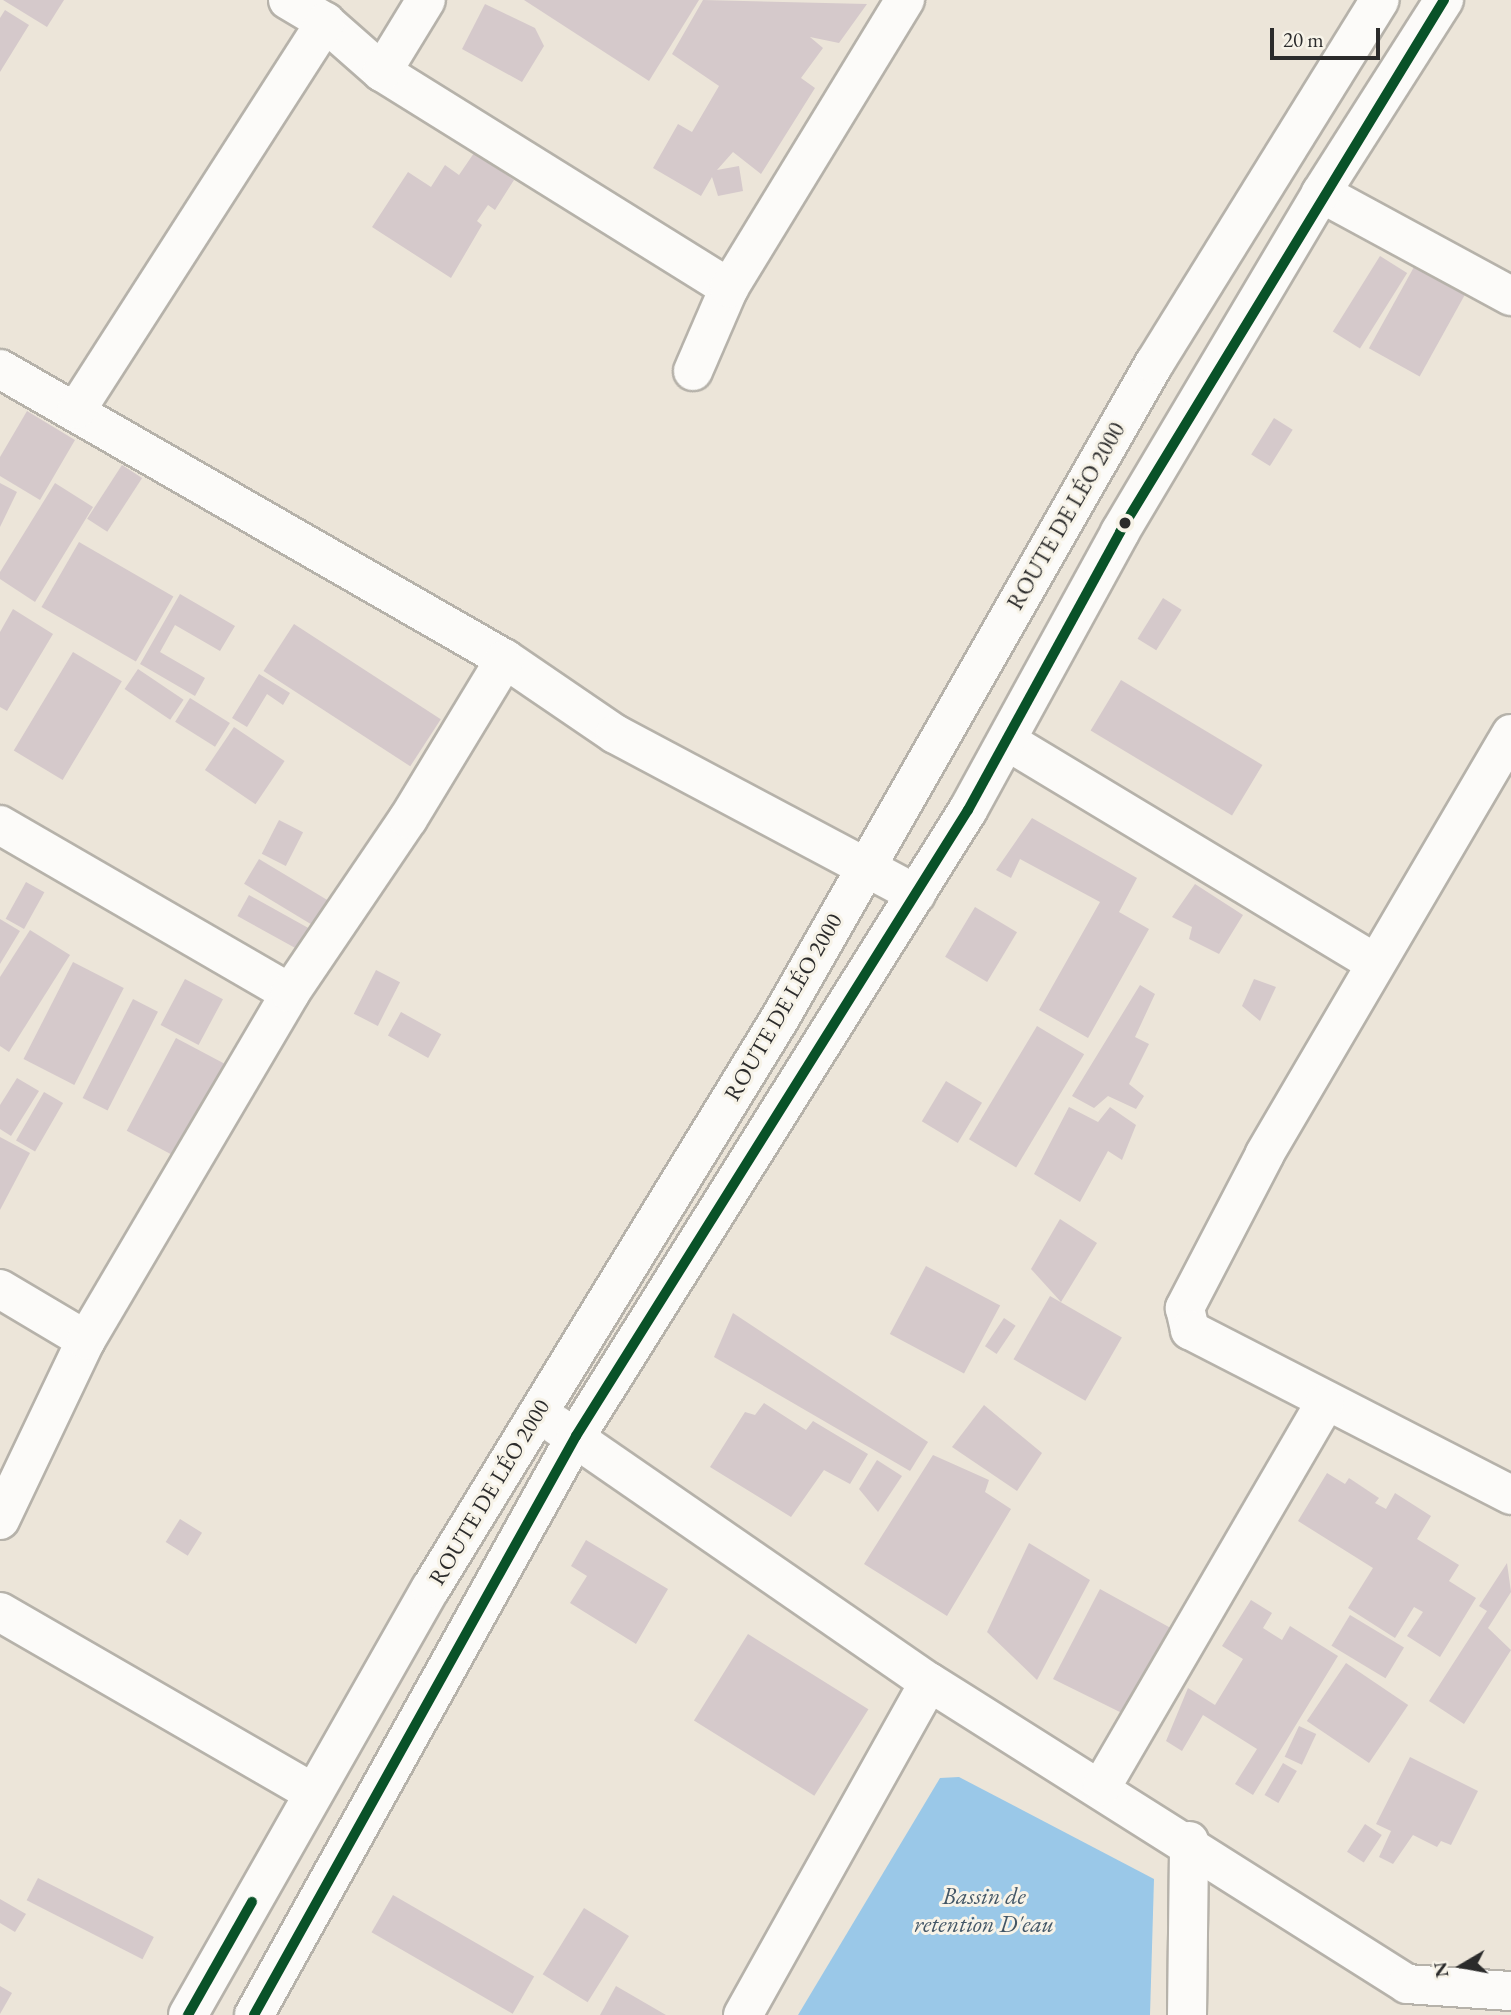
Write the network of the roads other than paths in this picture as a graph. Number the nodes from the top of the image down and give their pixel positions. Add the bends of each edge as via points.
1 (288, 0) edge
2 (426, 0) edge
3 (905, 0) edge
4 (1380, 0) edge
5 (1444, 0) edge
6 (325, 22) junction
7 (382, 72) junction
8 (1321, 193) junction
9 (729, 288) junction
10 (1511, 296) edge
11 (0, 369) edge
12 (693, 371) dead end
13 (77, 408) junction
14 (505, 659) junction
15 (1511, 734) edge
16 (1007, 741) junction
17 (0, 825) edge
18 (864, 864) junction
19 (916, 894) junction
20 (1374, 962) junction
21 (290, 993) junction
22 (0, 1289) edge
23 (86, 1340) junction
24 (1324, 1404) junction
25 (536, 1413) junction
26 (576, 1436) junction
27 (1511, 1495) edge
28 (0, 1520) edge
29 (0, 1612) edge
30 (929, 1682) junction
31 (1102, 1786) junction
32 (314, 1793) junction
33 (1189, 1841) junction
34 (1511, 1991) edge
35 (188, 2015) edge
36 (254, 2015) edge
37 (743, 2015) edge
38 (1187, 2015) edge

1 - 6 street
2 - 7 street
3 - 9 street
4 - 18 street, ROUTE DE LÉO 2000 via 1154,364
5 - 8 street, ROUTE DE LÉO 2000
6 - 7 street
6 - 13 street
7 - 9 street
8 - 10 street
8 - 16 street, ROUTE DE LÉO 2000 via 1120,531
9 - 12 street
11 - 13 street
13 - 14 street via 306,549
14 - 18 street via 615,734
14 - 21 street via 408,819
15 - 20 street
16 - 19 street, ROUTE DE LÉO 2000
16 - 20 street
17 - 21 street
18 - 19 street
18 - 25 street, ROUTE DE LÉO 2000 via 779,1020
19 - 26 street, ROUTE DE LÉO 2000 via 863,970
20 - 24 street via 1185,1308 1190,1329
21 - 23 street
22 - 23 street
23 - 28 street
24 - 27 street
24 - 31 street
25 - 26 street
25 - 32 street, ROUTE DE LÉO 2000
26 - 30 street
26 - 36 street, ROUTE DE LÉO 2000
29 - 32 street
30 - 31 street
30 - 37 street
31 - 33 street
32 - 35 street, ROUTE DE LÉO 2000
33 - 34 street via 1407,1984
33 - 38 street

